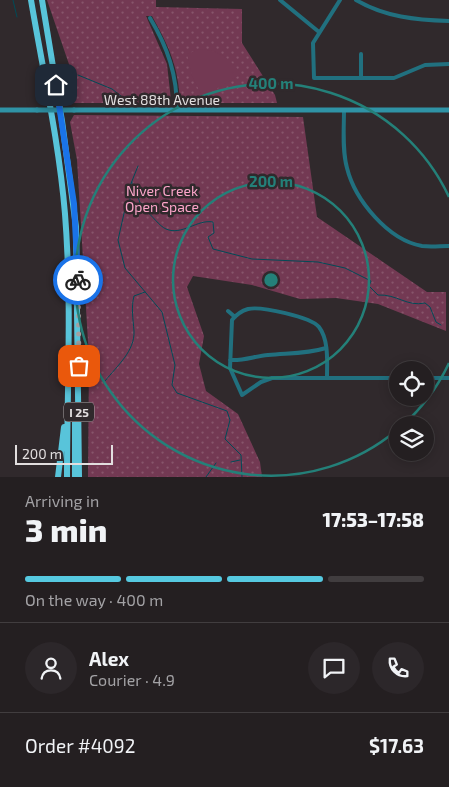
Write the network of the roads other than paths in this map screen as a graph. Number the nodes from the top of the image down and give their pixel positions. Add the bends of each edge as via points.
1 (33, 0) edge
2 (42, 0) edge
3 (280, 0) edge
4 (340, 0) edge
5 (356, 0) edge
6 (150, 18) dead end
7 (449, 21) edge
8 (319, 32) junction
9 (360, 54) dead end
10 (449, 64) edge
11 (360, 78) junction
12 (53, 109) junction
13 (0, 110) edge
14 (177, 110) junction
15 (344, 110) junction
16 (449, 110) edge
17 (71, 184) junction
18 (449, 246) edge
19 (228, 311) dead end
20 (235, 317) junction
21 (326, 348) junction
22 (230, 360) junction
23 (327, 377) junction
24 (389, 378) edge
25 (434, 378) edge
26 (449, 378) edge
27 (68, 384) junction
28 (58, 477) edge
29 (68, 477) edge
30 (75, 477) edge
31 (80, 477) edge

1 - 12 highway, I 25
2 - 17 highway, I 25
3 - 8 street
4 - 8 street
5 - 7 street via 403,18
6 - 14 street via 173,67
8 - 11 street via 313,43 314,78
9 - 11 street
10 - 11 street via 426,66 394,78
12 - 13 main road, West 88th Avenue, bridge
12 - 14 main road, West 88th Avenue, bridge
12 - 27 highway, I 25 via 66,237
14 - 15 main road, West 88th Avenue
15 - 16 main road, West 88th Avenue
15 - 18 street via 346,166 363,204 408,240 422,246
17 - 30 highway via 75,290
17 - 31 highway, I 25 via 78,264
19 - 20 street
20 - 21 street via 243,310 253,308 308,321 320,328
20 - 22 street via 231,325
21 - 22 street via 308,353
21 - 23 street
22 - 23 street via 231,372 242,395 272,378
23 - 24 street
25 - 26 street
27 - 28 highway
27 - 29 highway, I 25

